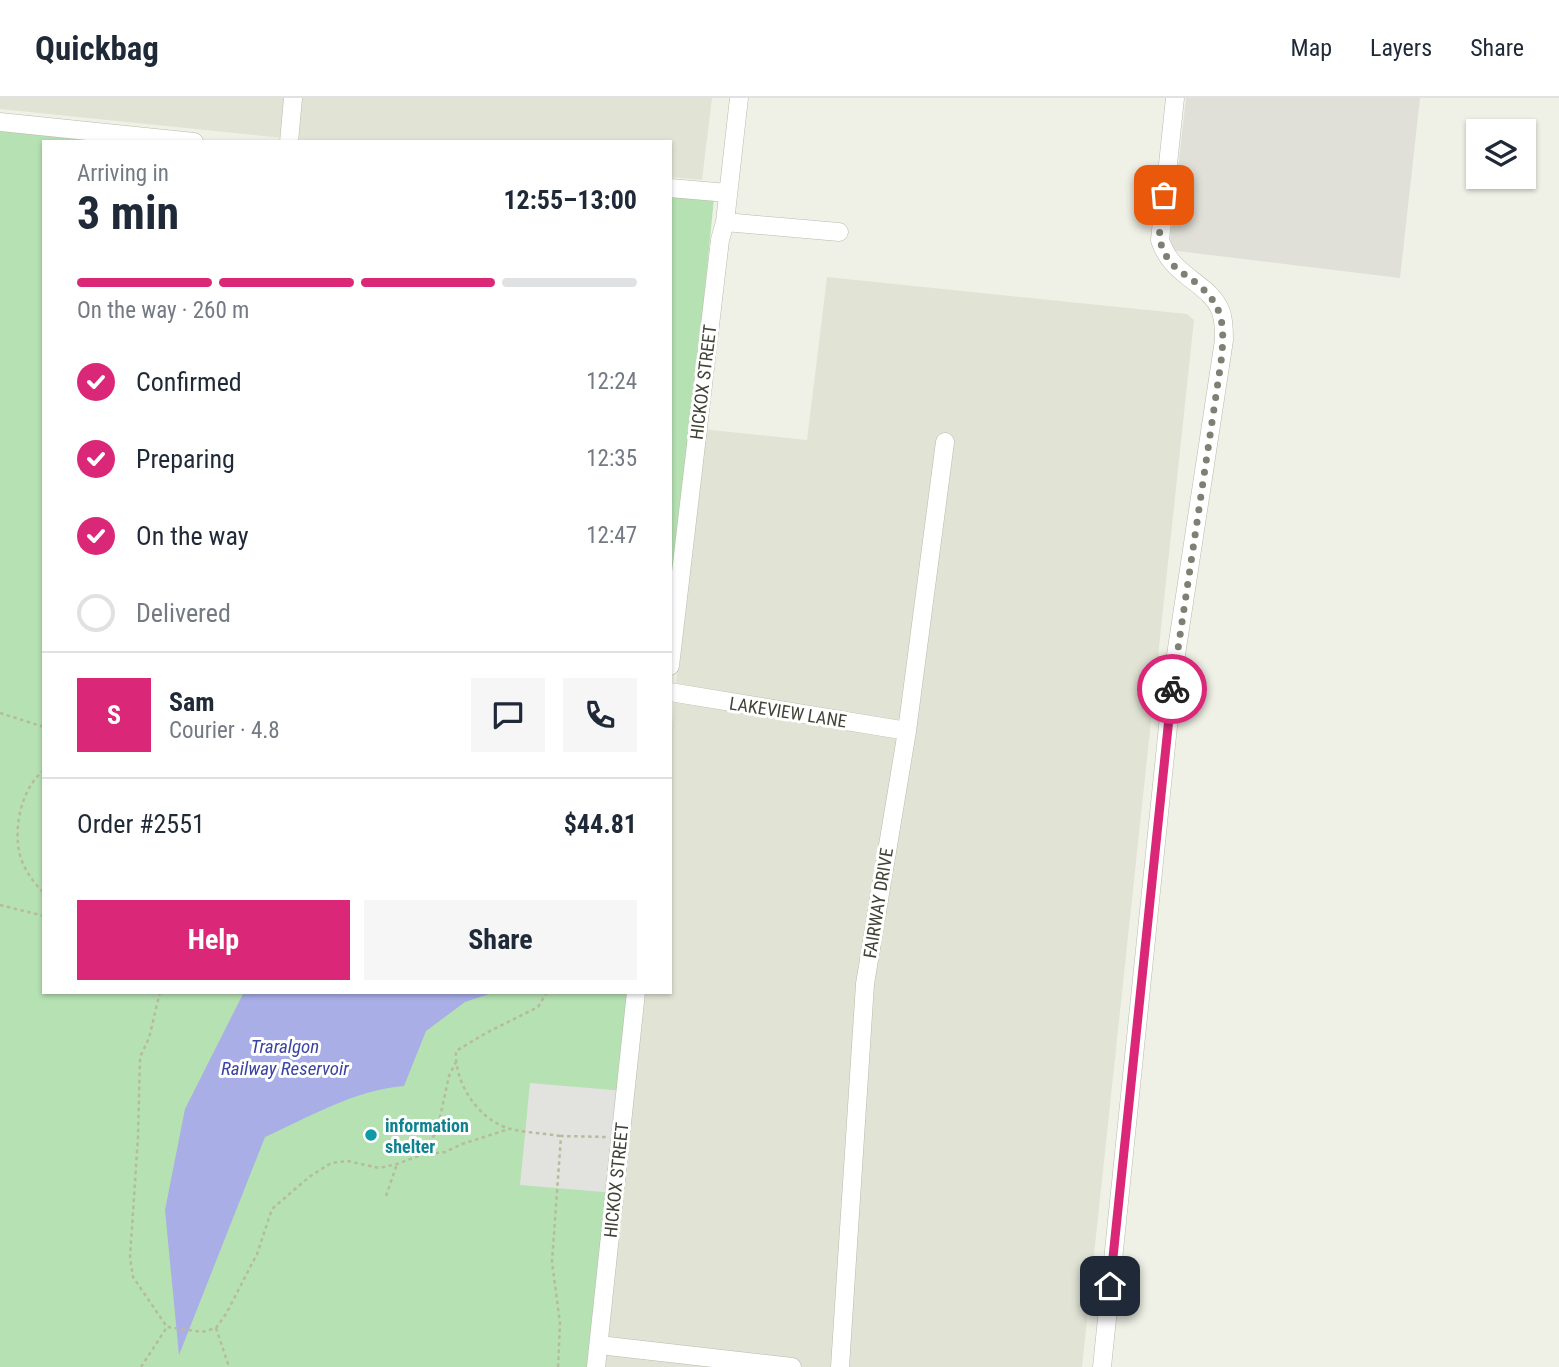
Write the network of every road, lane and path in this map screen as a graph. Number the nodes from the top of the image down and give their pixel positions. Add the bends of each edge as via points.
1 (293, 98) edge
2 (739, 98) edge
3 (1175, 98) edge
4 (0, 122) edge
5 (175, 140) edge
6 (289, 140) edge
7 (672, 188) edge
8 (728, 193) junction
9 (725, 222) junction
10 (839, 232) dead end
11 (945, 442) dead end
12 (672, 649) edge
13 (672, 692) edge
14 (0, 713) edge
15 (42, 726) edge
16 (907, 731) junction
17 (42, 772) edge
18 (42, 890) edge
19 (0, 905) edge
20 (42, 916) edge
21 (160, 994) edge
22 (546, 994) edge
23 (636, 994) edge
24 (456, 1062) junction
25 (509, 1129) junction
26 (561, 1136) junction
27 (620, 1138) junction
28 (421, 1155) junction
29 (397, 1164) junction
30 (386, 1196) dead end
31 (167, 1327) junction
32 (216, 1328) junction
33 (599, 1345) junction
34 (141, 1367) edge
35 (229, 1367) edge
36 (558, 1367) edge
37 (596, 1367) edge
38 (792, 1367) edge
39 (840, 1367) edge
40 (1102, 1367) edge

1 - 6 street
2 - 8 street, HICKOX STREET
3 - 40 street via 1160,240 1172,264 1213,298 1221,311 1224,340 1174,668
4 - 5 street
7 - 8 street
8 - 9 street, HICKOX STREET
9 - 10 street
9 - 12 street, HICKOX STREET
11 - 16 street, FAIRWAY DRIVE
13 - 16 street, LAKEVIEW LANE
14 - 15 path
16 - 39 street, FAIRWAY DRIVE via 865,984
17 - 18 path via 22,802 19,850 25,868
19 - 20 path
21 - 31 path via 139,1066 130,1257 136,1283
22 - 24 path via 538,1007 456,1051
23 - 27 street, HICKOX STREET
24 - 25 path via 472,1104
24 - 28 path via 437,1131
25 - 26 path
25 - 28 path via 445,1152
26 - 27 path
26 - 36 path via 552,1262 560,1324
27 - 33 street, HICKOX STREET
28 - 29 path
29 - 30 path
29 - 32 path via 379,1168 348,1161 331,1163 272,1209 257,1254
31 - 32 path via 202,1332
31 - 34 path
32 - 35 path
33 - 37 street, HICKOX STREET
33 - 38 street

